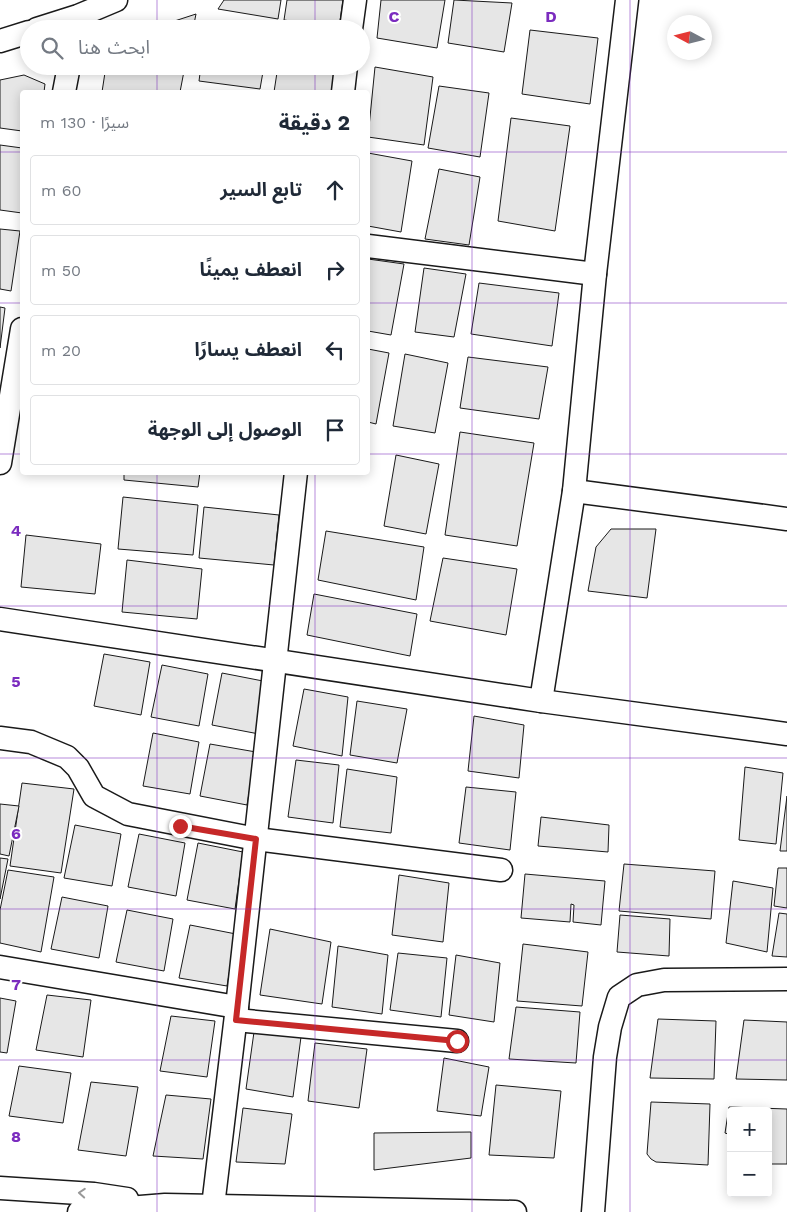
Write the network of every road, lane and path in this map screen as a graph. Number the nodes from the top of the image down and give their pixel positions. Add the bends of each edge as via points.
1 (116, 0) edge
2 (355, 0) edge
3 (627, 0) edge
4 (81, 20) edge
5 (352, 20) edge
6 (20, 35) edge
7 (0, 41) edge
8 (67, 75) edge
9 (345, 75) edge
10 (64, 90) edge
11 (343, 90) edge
12 (370, 246) edge
13 (595, 274) junction
14 (20, 342) edge
15 (11, 399) edge
16 (0, 463) edge
17 (296, 475) edge
18 (574, 491) junction
19 (787, 519) edge
20 (0, 619) edge
21 (275, 662) junction
22 (541, 702) junction
23 (787, 734) edge
24 (0, 738) edge
25 (256, 839) junction
26 (501, 870) dead end
27 (0, 967) edge
28 (787, 978) edge
29 (236, 1013) junction
30 (457, 1041) dead end
31 (0, 1188) edge
32 (165, 1205) junction
33 (213, 1206) junction
34 (78, 1212) edge
35 (515, 1212) edge
36 (592, 1212) edge

1 - 4 street
2 - 5 street
3 - 13 street
6 - 7 street
8 - 10 street
9 - 11 street
12 - 13 street
13 - 18 street
14 - 15 street
15 - 16 street
17 - 21 street
18 - 19 street
18 - 22 street
20 - 21 street
21 - 22 street
21 - 25 street
22 - 23 street
24 - 25 street via 31,742 68,757 94,796 128,814
25 - 26 street
25 - 29 street
27 - 29 street
28 - 36 street via 664,980 637,985 619,998 605,1057
29 - 30 street
29 - 33 street
32 -> 31 street via 94,1194
32 - 33 street
32 - 34 street
33 - 35 street

